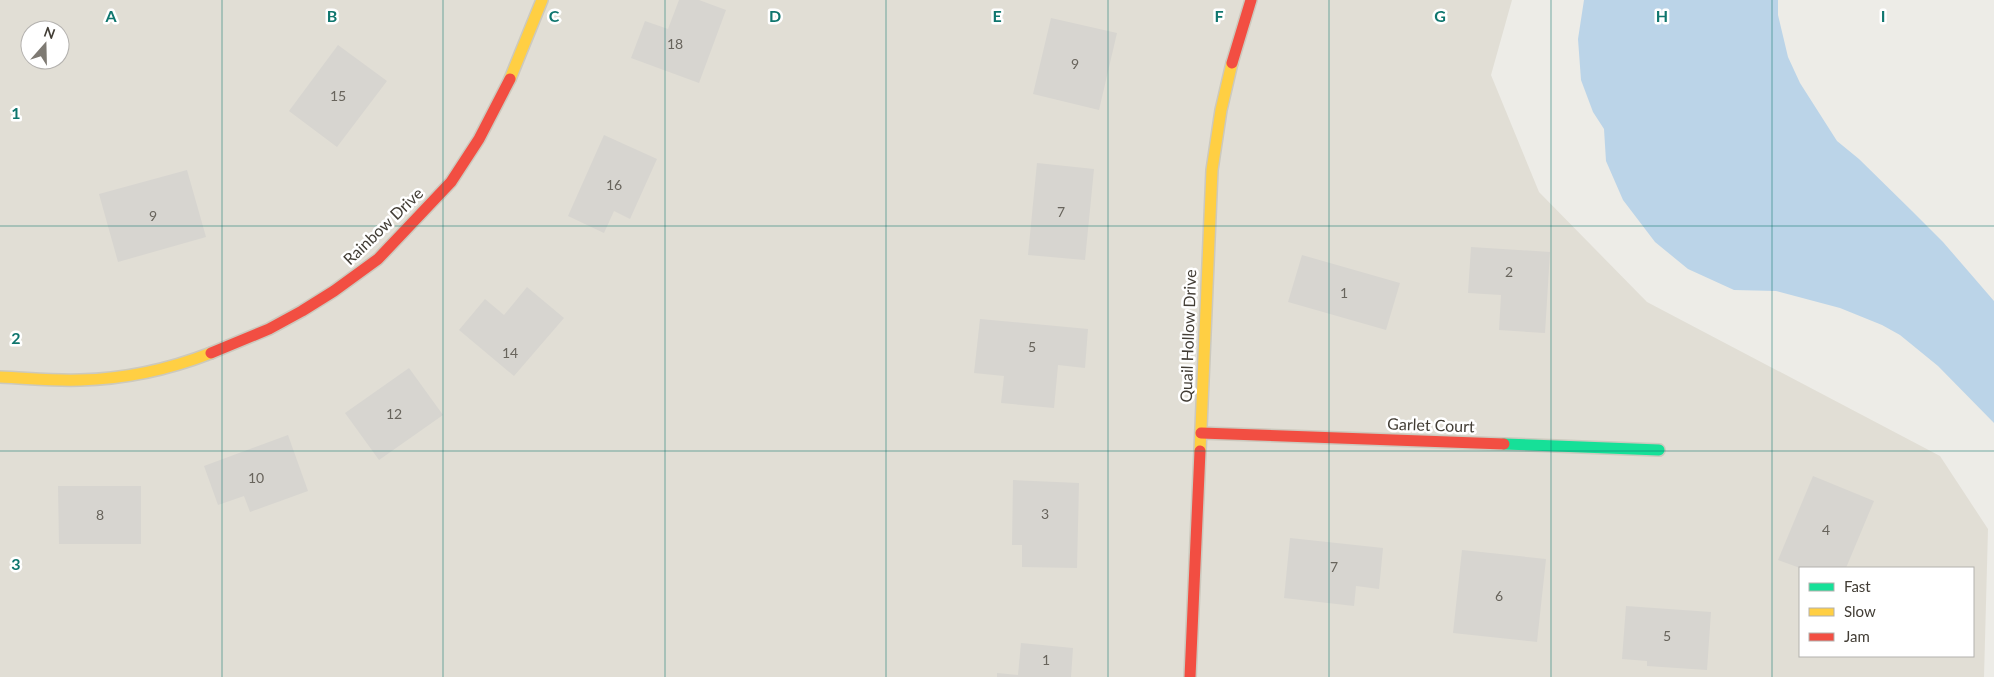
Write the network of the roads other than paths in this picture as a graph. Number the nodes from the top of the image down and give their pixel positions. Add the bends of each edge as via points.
1 (542, 0) edge
2 (1251, 0) edge
3 (0, 377) edge
4 (1201, 433) junction
5 (1659, 450) dead end
6 (1190, 677) edge

1 - 3 street, Rainbow Drive via 510,82 471,152 450,184 365,270 301,314 179,363 90,380
2 - 4 street, Quail Hollow Drive via 1221,110 1212,170
4 - 5 street, Garlet Court
4 - 6 street, Quail Hollow Drive

